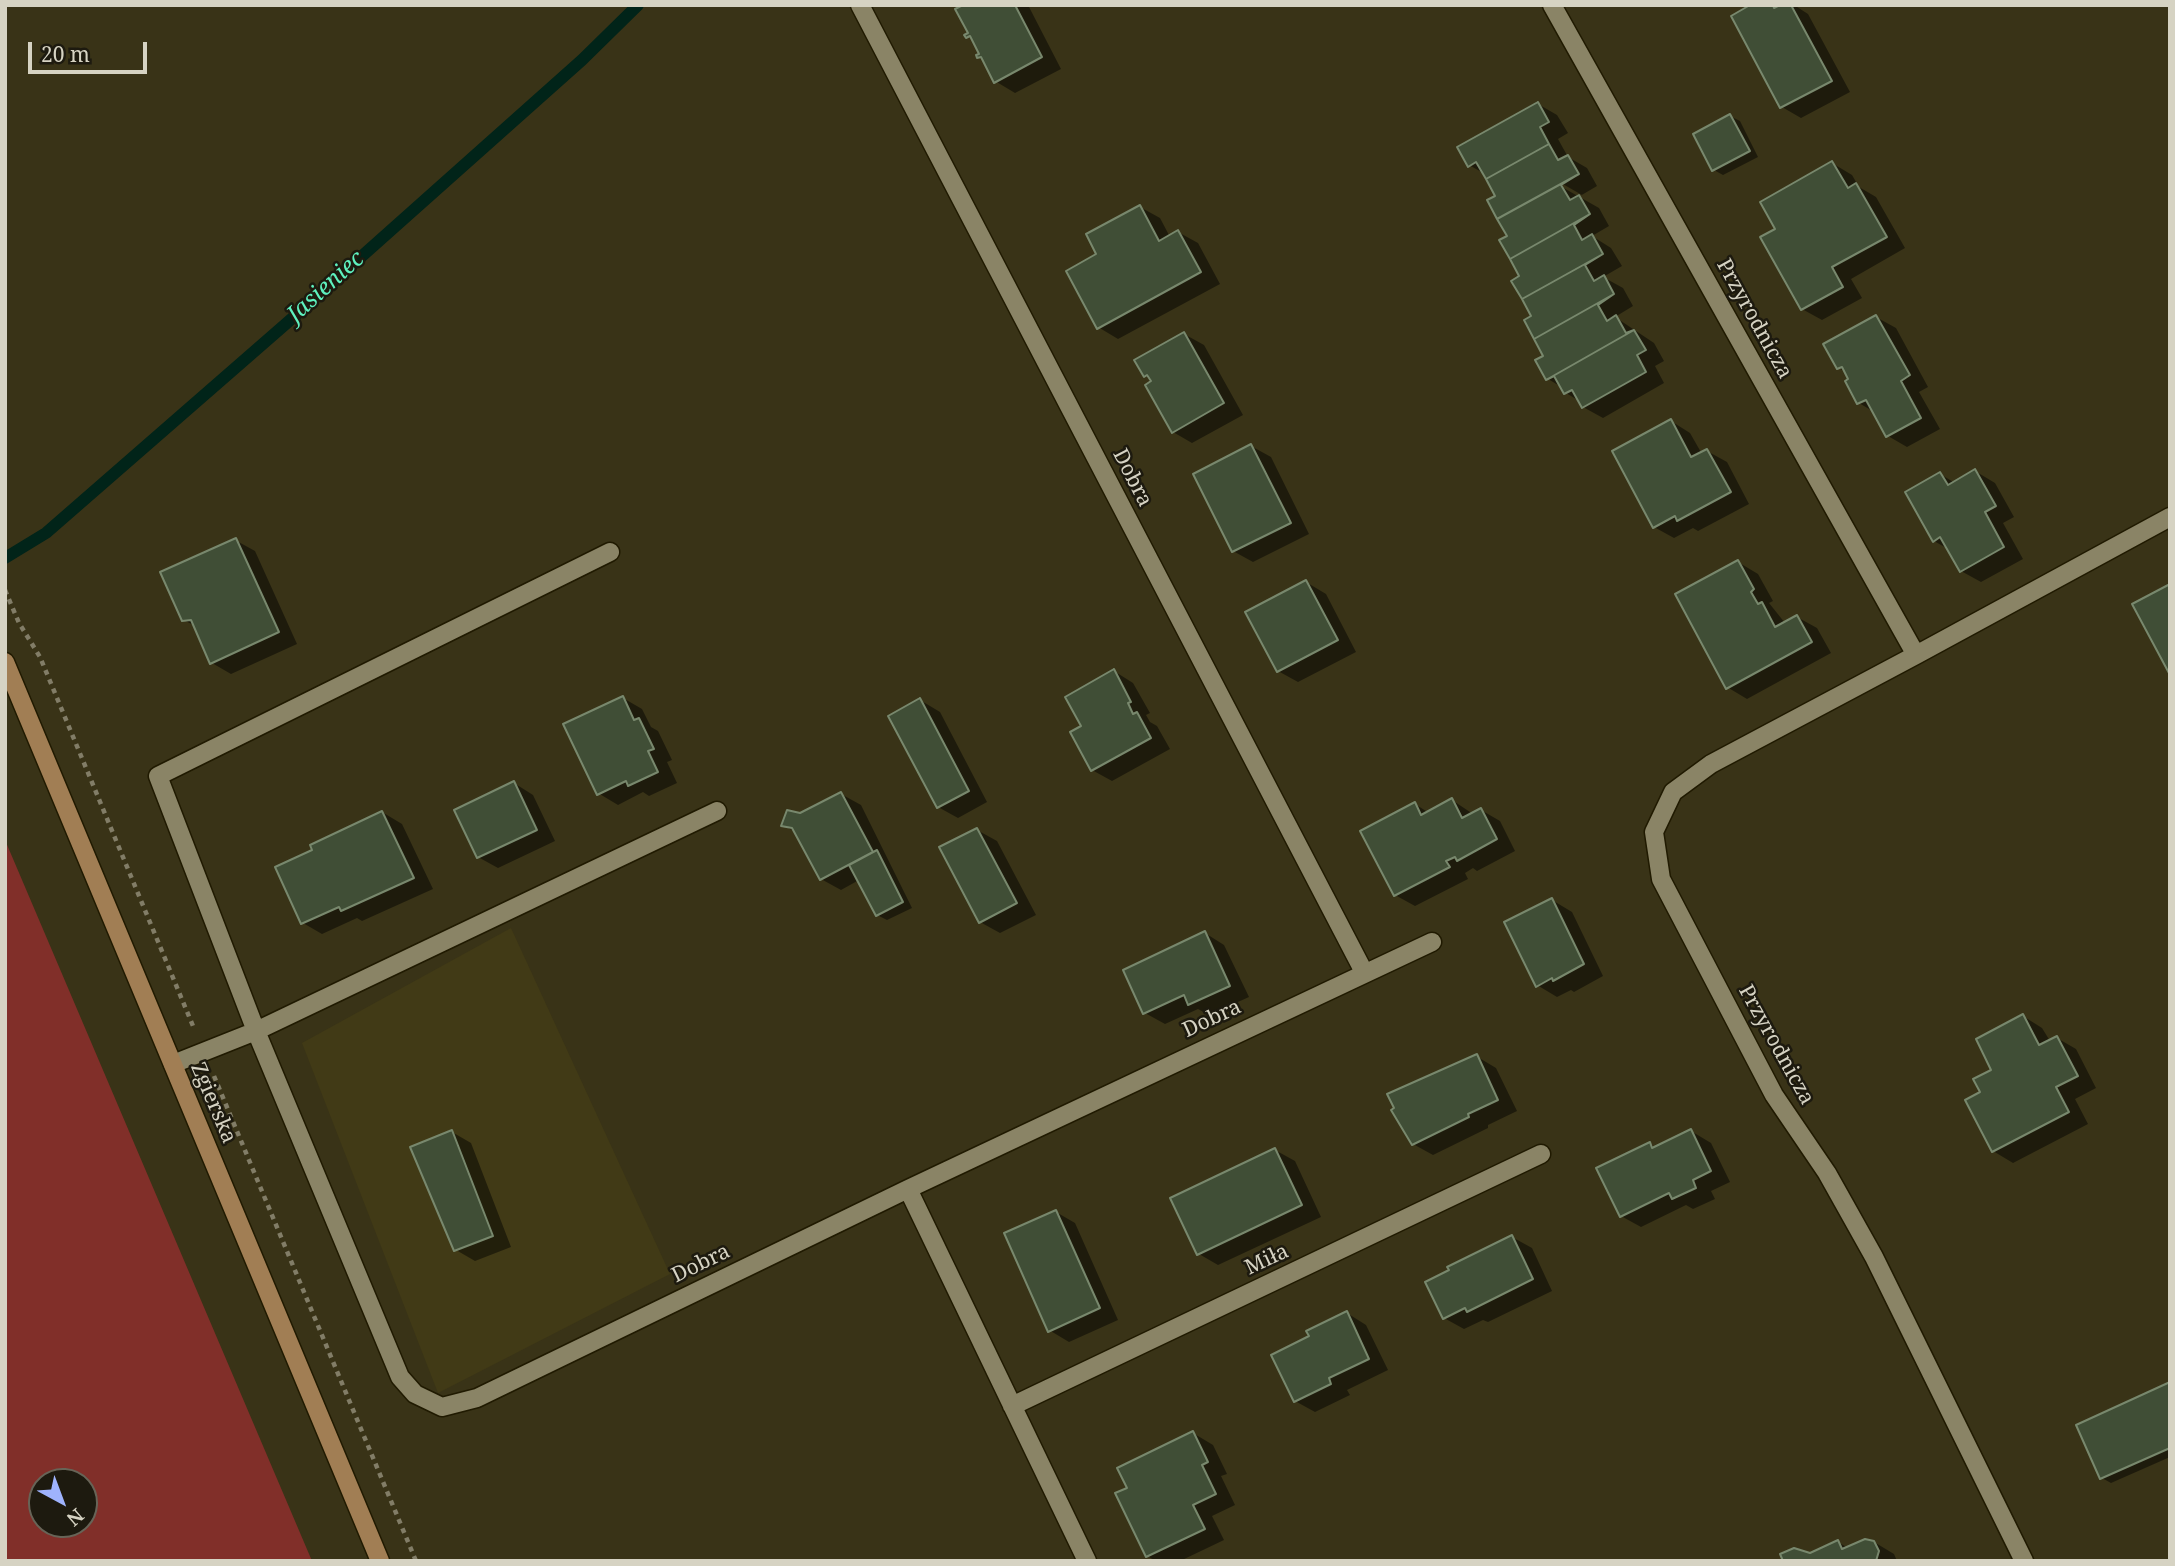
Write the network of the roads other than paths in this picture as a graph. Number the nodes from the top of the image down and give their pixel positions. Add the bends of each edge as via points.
1 (860, 5) edge
2 (1552, 5) edge
3 (2170, 517) edge
4 (610, 552) dead end
5 (1916, 655) junction
6 (5, 662) edge
7 (717, 811) dead end
8 (1432, 942) dead end
9 (1364, 972) junction
10 (256, 1031) junction
11 (173, 1064) junction
12 (1541, 1154) dead end
13 (908, 1189) junction
14 (1012, 1406) junction
15 (380, 1561) edge
16 (1087, 1561) edge
17 (2024, 1561) edge

1 - 9 street, Dobra
2 - 5 street, Przyrodnicza
3 - 5 street, Przyrodnicza
4 - 10 street, Dobra via 158,776
5 - 17 street, Przyrodnicza via 1711,764 1673,792 1654,832 1661,879 1774,1095 1827,1173 1874,1257
6 - 11 main road, Zgierska
7 - 10 street
8 - 9 street, Dobra
9 - 13 street, Dobra
10 - 11 street
10 - 13 street, Dobra via 401,1377 415,1394 442,1407 477,1398
11 - 15 main road, Zgierska
12 - 14 street, Miła
13 - 14 street
14 - 16 street

